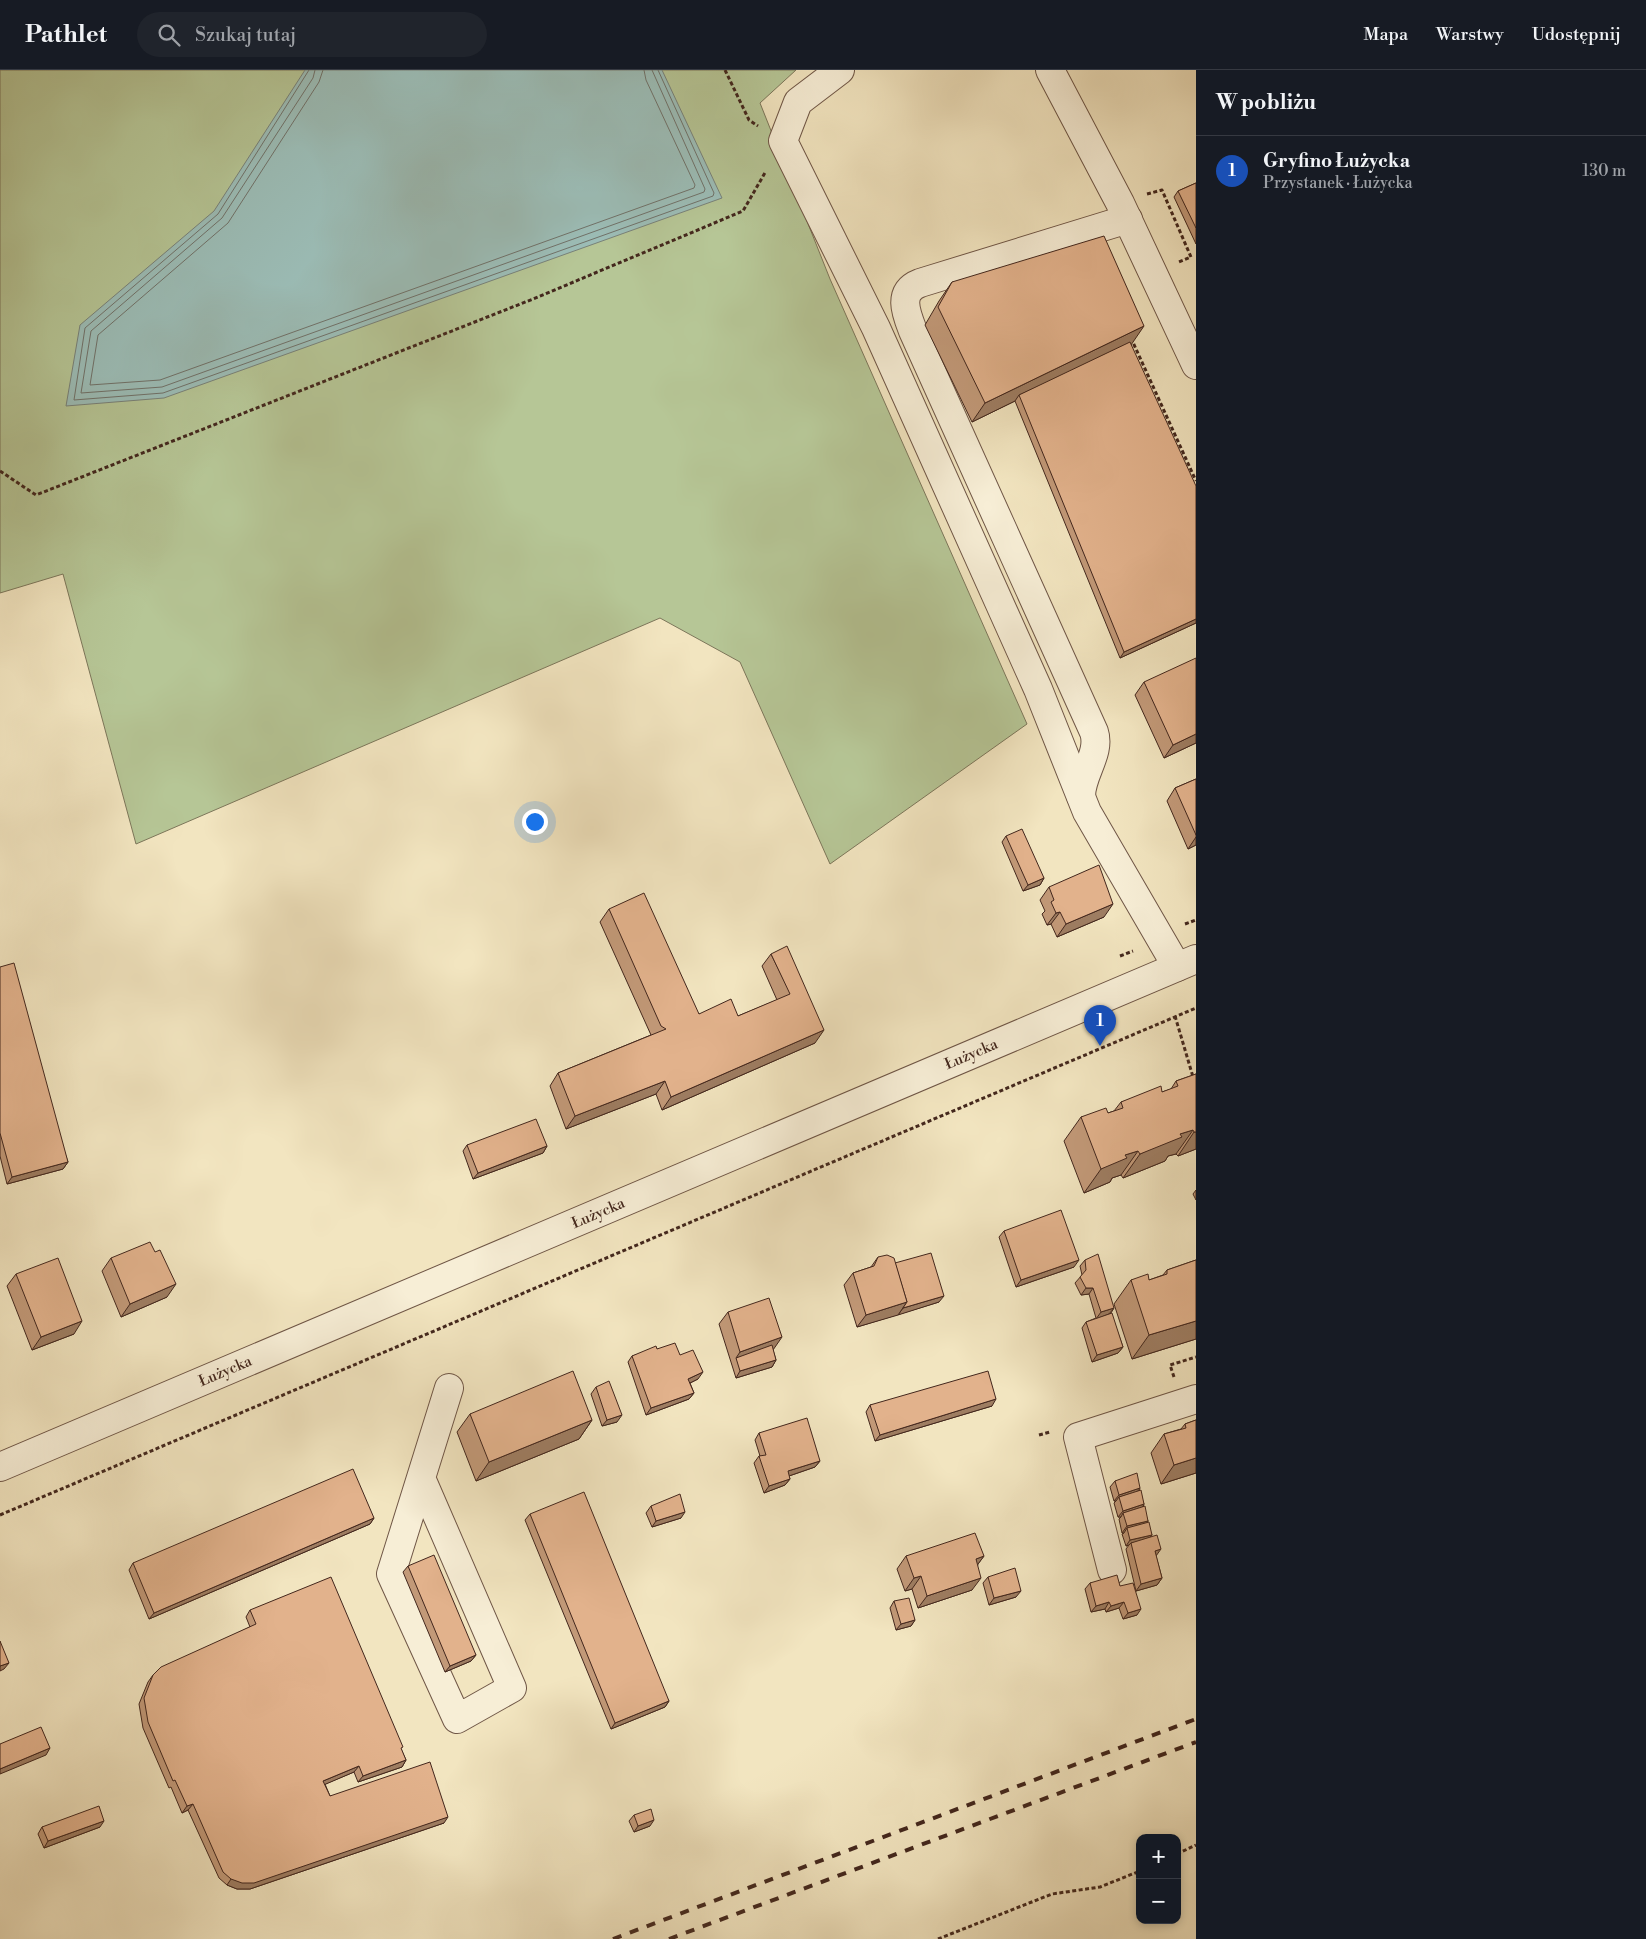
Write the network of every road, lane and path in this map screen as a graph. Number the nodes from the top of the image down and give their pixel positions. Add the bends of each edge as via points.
1 (725, 70) edge
2 (840, 70) edge
3 (1050, 70) edge
4 (783, 141) junction
5 (1128, 219) junction
6 (1196, 254) edge
7 (1192, 257) dead end
8 (1127, 329) edge
9 (1196, 365) edge
10 (0, 471) edge
11 (1196, 481) edge
12 (1081, 796) junction
13 (1186, 962) edge
14 (1196, 1008) edge
15 (1175, 1016) junction
16 (1196, 1087) edge
17 (449, 1388) dead end
18 (1196, 1399) edge
19 (0, 1467) edge
20 (421, 1478) junction
21 (0, 1515) edge
22 (1112, 1570) dead end
23 (1196, 1845) edge
24 (1181, 1852) edge
25 (1136, 1873) edge
26 (938, 1939) edge

1 - 4 path via 749,120
2 - 4 street via 798,102
3 - 5 street
4 - 10 path via 743,211 534,299 36,495
4 - 12 street via 876,328 1038,689
5 - 9 street
5 - 12 street via 920,283 912,286 905,297 913,331 1094,732 1096,740
6 - 7 path
8 - 11 path
12 - 13 street via 1087,812
13 - 19 street, Łużycka
14 - 15 path
15 - 16 path
15 - 21 path
17 - 20 street
18 - 22 street via 1078,1437
20 - 20 street via 391,1574 457,1719 512,1688
23 - 24 path
25 - 26 path via 1100,1887 1052,1894

